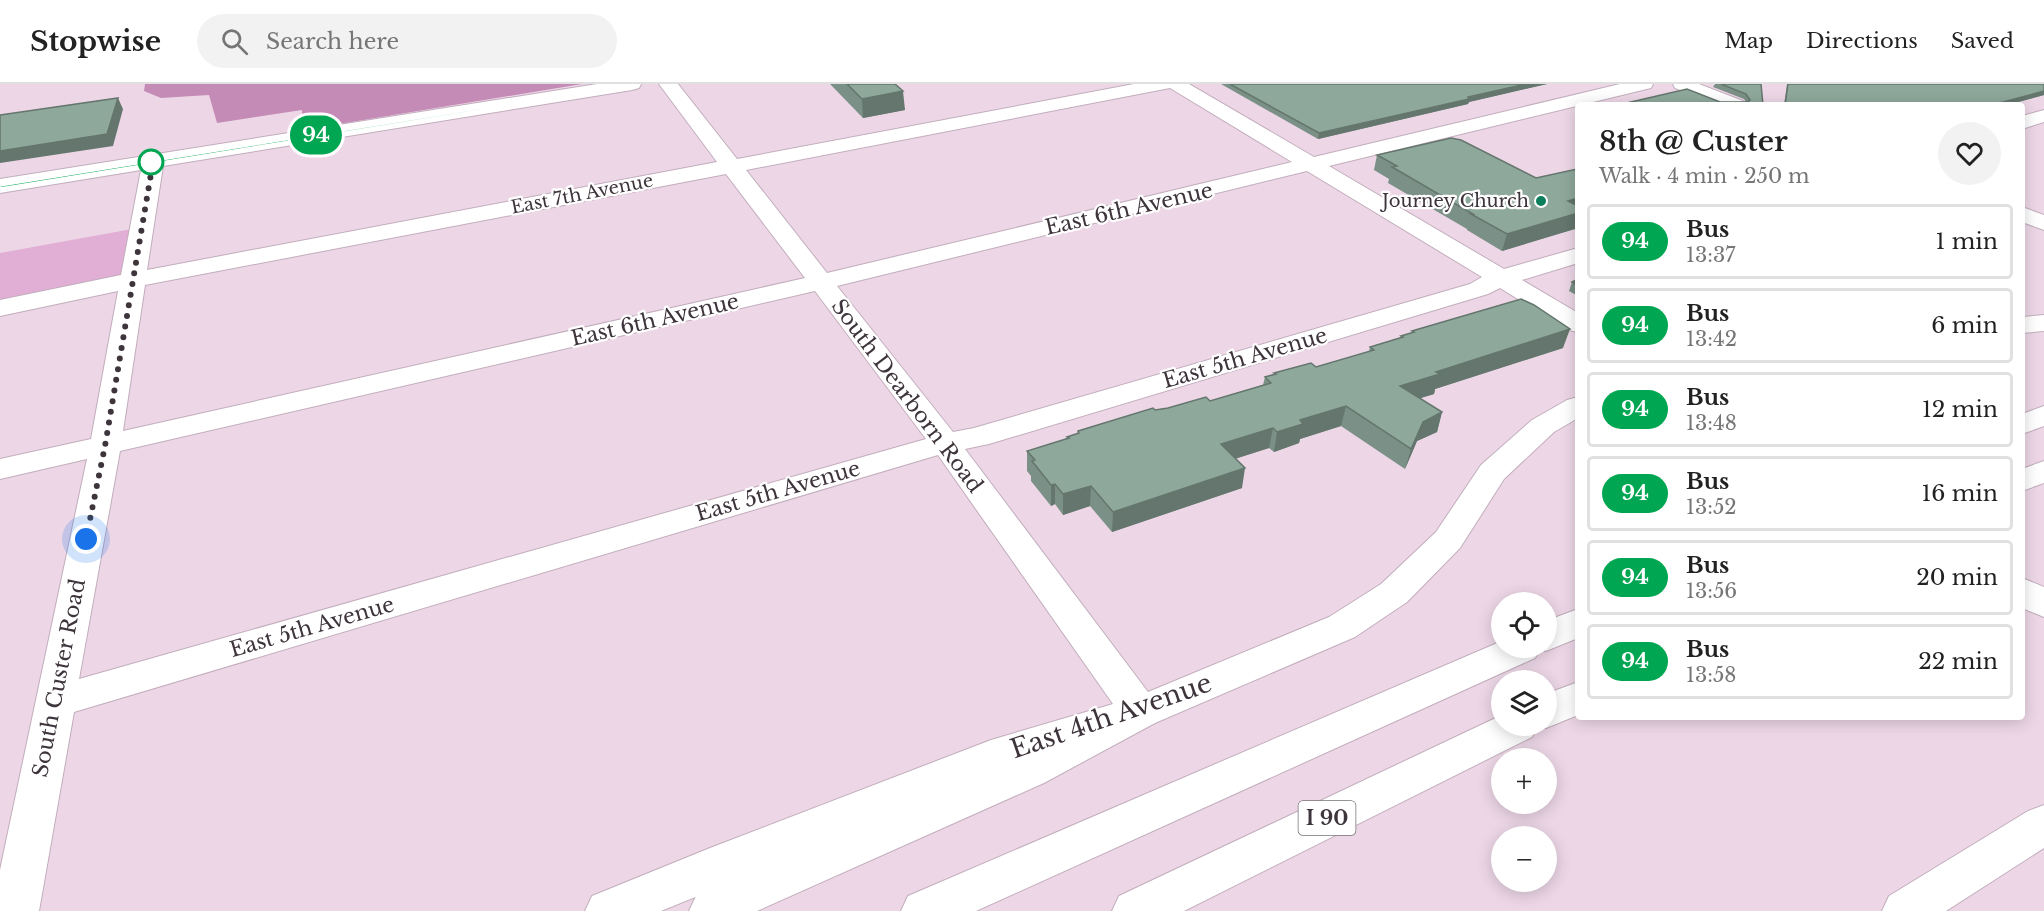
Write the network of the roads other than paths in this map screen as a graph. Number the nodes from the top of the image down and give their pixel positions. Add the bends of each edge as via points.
1 (632, 84) edge
2 (668, 84) edge
3 (1164, 84) edge
4 (1176, 84) edge
5 (1644, 84) edge
6 (1682, 84) edge
7 (1728, 102) edge
8 (2044, 116) edge
9 (2025, 122) edge
10 (153, 162) junction
11 (1309, 164) junction
12 (732, 166) junction
13 (0, 186) edge
14 (2025, 215) edge
15 (2044, 223) edge
16 (1575, 256) edge
17 (1501, 278) junction
18 (133, 280) junction
19 (821, 282) junction
20 (0, 308) edge
21 (1575, 322) edge
22 (2044, 323) edge
23 (2025, 325) edge
24 (1575, 408) edge
25 (2044, 415) edge
26 (2025, 424) edge
27 (945, 442) junction
28 (105, 446) junction
29 (0, 470) edge
30 (2044, 471) edge
31 (2025, 480) edge
32 (2025, 593) edge
33 (2044, 604) edge
34 (1575, 624) edge
35 (1557, 632) edge
36 (1499, 658) edge
37 (1575, 698) edge
38 (54, 702) junction
39 (1557, 707) edge
40 (1141, 712) junction
41 (1497, 736) edge
42 (2044, 824) edge
43 (15, 911) edge
44 (609, 911) edge
45 (713, 911) edge
46 (925, 911) edge
47 (1136, 911) edge
48 (1905, 911) edge

1 - 10 main road
2 - 12 main road, South Dearborn Road
3 - 12 main road, East 7th Avenue
4 - 11 main road
5 - 11 main road
6 - 7 main road
8 - 9 main road
10 - 13 main road
10 - 18 main road, South Custer Road
11 - 17 main road
11 - 19 main road, East 6th Avenue
12 - 18 main road, East 7th Avenue
12 - 19 main road, South Dearborn Road
14 - 15 main road
16 - 17 main road
17 - 21 main road
17 - 27 main road, East 5th Avenue via 1468,292 978,437
18 - 20 main road, East 7th Avenue
18 - 28 main road, South Custer Road
19 - 27 main road, South Dearborn Road
19 - 28 main road, East 6th Avenue
22 - 23 main road
24 - 40 main road, East 4th Avenue via 1543,426 1492,472 1448,540 1394,593 1342,627
25 - 26 main road
27 - 38 main road, East 5th Avenue
27 - 40 main road, South Dearborn Road
28 - 29 main road, East 6th Avenue
28 - 38 main road, South Custer Road
30 - 31 main road
32 - 33 main road
34 - 35 main road
36 - 46 main road
37 - 39 main road
38 - 43 main road, South Custer Road
40 - 44 main road, East 4th Avenue via 1006,752
40 - 45 main road via 1029,771
41 - 47 main road, I 90
42 - 48 main road

